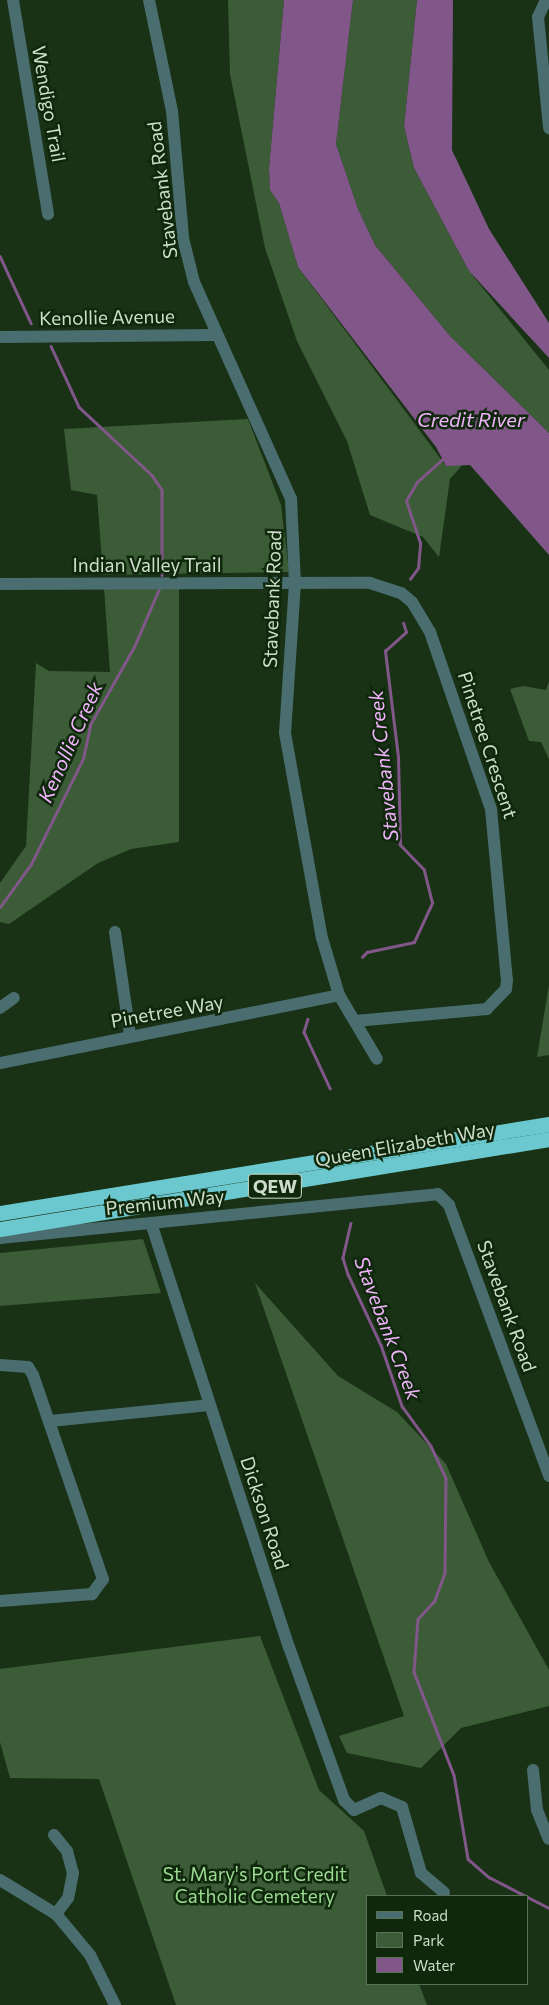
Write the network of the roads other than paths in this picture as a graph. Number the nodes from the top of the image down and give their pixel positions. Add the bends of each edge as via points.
1 (13, 0) edge
2 (149, 0) edge
3 (546, 0) edge
4 (549, 128) edge
5 (48, 214) dead end
6 (215, 335) junction
7 (0, 337) edge
8 (295, 583) junction
9 (0, 584) edge
10 (115, 932) dead end
11 (339, 995) junction
12 (14, 998) dead end
13 (0, 1008) edge
14 (356, 1021) junction
15 (130, 1035) junction
16 (377, 1059) dead end
17 (0, 1063) edge
18 (549, 1124) edge
19 (549, 1139) edge
20 (449, 1204) joint
21 (0, 1213) edge
22 (151, 1223) junction
23 (0, 1229) edge
24 (0, 1238) edge
25 (0, 1366) edge
26 (209, 1404) junction
27 (50, 1421) junction
28 (549, 1476) edge
29 (0, 1601) edge
30 (533, 1770) dead end
31 (54, 1835) dead end
32 (549, 1839) edge
33 (0, 1880) edge
34 (444, 1892) dead end
35 (56, 1914) junction
36 (115, 2005) edge

1 - 5 street, Wendigo Trail
2 - 6 street, Stavebank Road via 172,111 183,238 194,282
3 - 4 street via 538,17
6 - 7 street, Kenollie Avenue
6 - 8 street, Stavebank Road via 284,477 292,509
8 - 9 street, Indian Valley Trail
8 - 11 street, Stavebank Road via 285,732 322,938
8 - 14 street, Pinetree Crescent via 370,583 400,593 412,602 430,632 497,833 506,989 487,1009
10 - 15 street
11 - 14 street, Stavebank Road
11 - 15 street, Pinetree Way
12 - 13 street
14 - 16 street, Stavebank Road
15 - 17 street, Pinetree Way
18 - 21 highway, Queen Elizabeth Way / QEW
19 - 23 highway, Queen Elizabeth Way / QEW
20 - 22 street, Premium Way via 438,1194 424,1194
20 - 28 street, Stavebank Road
22 - 24 street, Premium Way
22 - 26 street, Dickson Road
25 - 27 street via 28,1367
26 - 27 street
26 - 34 street, Dickson Road via 344,1800 354,1810 381,1798 402,1807 422,1873
27 - 29 street via 103,1579 92,1594
30 - 32 street via 536,1810
31 - 35 street via 67,1852 73,1873 68,1898
33 - 35 street
35 - 36 street via 90,1954

